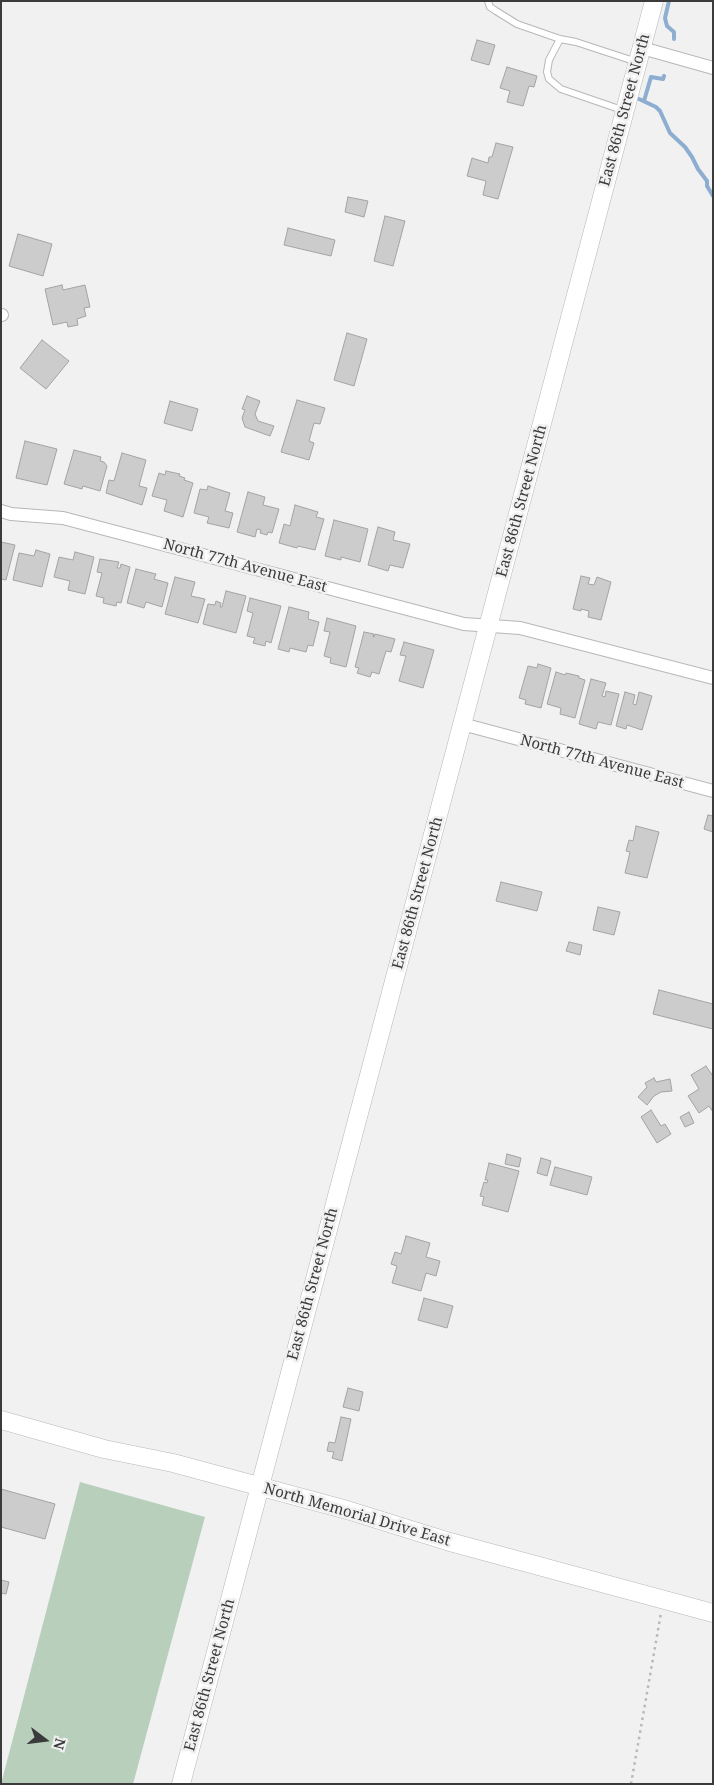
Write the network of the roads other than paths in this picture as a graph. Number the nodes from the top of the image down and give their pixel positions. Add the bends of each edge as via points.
1 (488, 1) edge
2 (654, 1) edge
3 (560, 39) junction
4 (640, 55) junction
5 (713, 68) edge
6 (625, 110) junction
7 (1, 511) edge
8 (488, 626) junction
9 (713, 678) edge
10 (462, 724) junction
11 (713, 791) edge
12 (1, 1420) edge
13 (261, 1487) junction
14 (713, 1612) edge
15 (181, 1784) edge

1 - 3 lane via 508,19
2 - 4 street, East 86th Street North
3 - 4 lane
3 - 6 lane via 549,60 549,79 561,88
4 - 5 street
4 - 6 street, East 86th Street North
6 - 8 street, East 86th Street North
7 - 8 street, North 77th Avenue East via 63,518 464,624
8 - 9 street, North 77th Avenue East via 520,628
8 - 10 street, East 86th Street North
10 - 11 street, North 77th Avenue East
10 - 13 street, East 86th Street North
12 - 13 street, North Memorial Drive East
13 - 14 street, North Memorial Drive East via 450,1542
13 - 15 street, East 86th Street North

